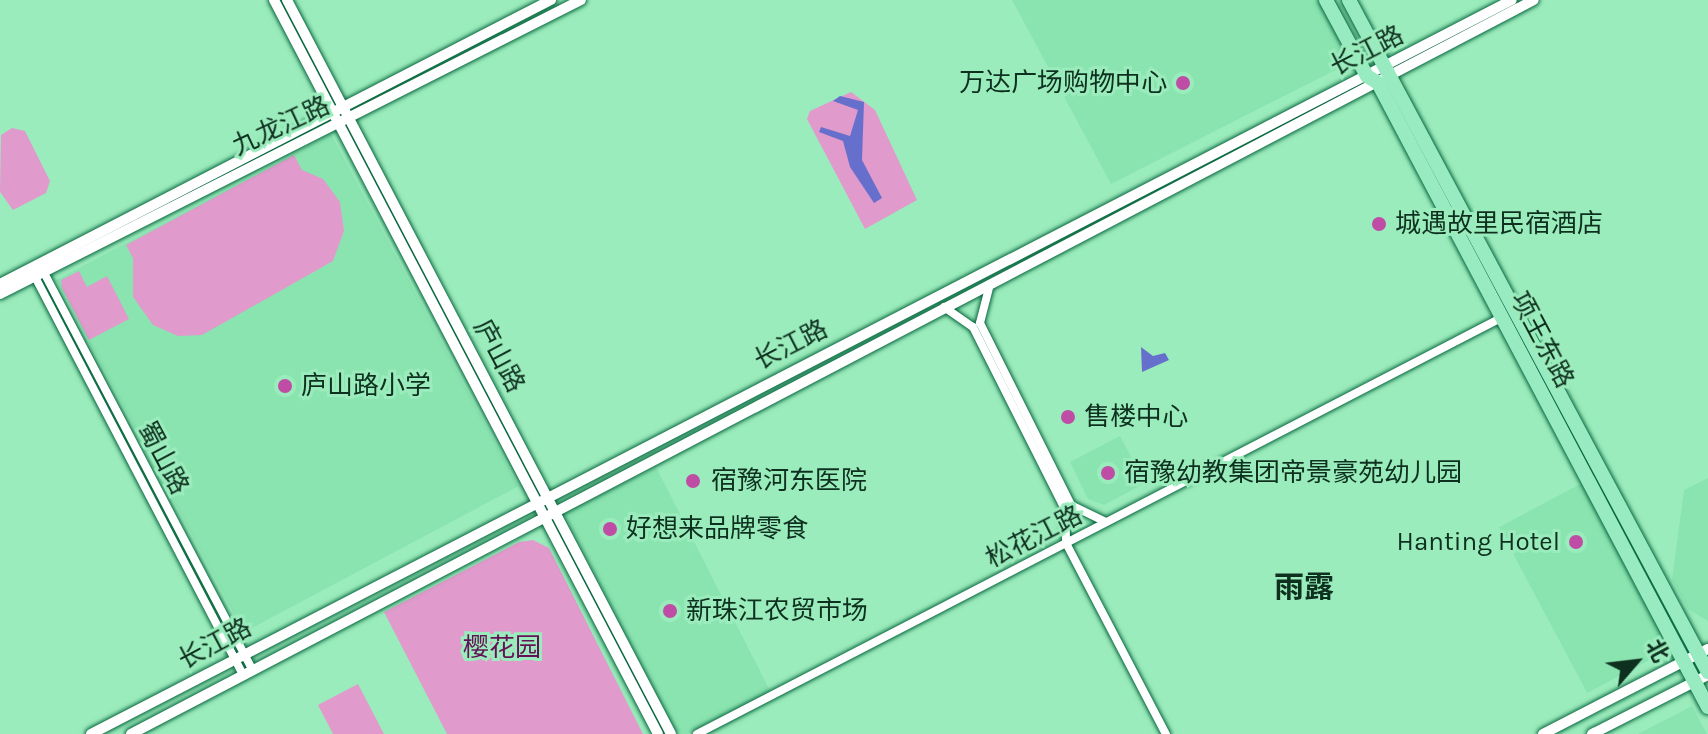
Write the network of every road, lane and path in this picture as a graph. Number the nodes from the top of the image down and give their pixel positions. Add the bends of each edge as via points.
1 (274, 0) edge
2 (287, 0) edge
3 (551, 0) edge
4 (581, 0) edge
5 (1326, 0) edge
6 (1349, 0) edge
7 (1512, 0) edge
8 (1534, 0) edge
9 (1380, 76) junction
10 (344, 107) junction
11 (333, 113) junction
12 (350, 118) junction
13 (339, 124) junction
14 (37, 270) junction
15 (990, 282) junction
16 (0, 284) edge
17 (0, 294) edge
18 (943, 307) junction
19 (1520, 311) junction
20 (1504, 319) junction
21 (542, 497) junction
22 (551, 515) junction
23 (1106, 522) junction
24 (1067, 545) junction
25 (1703, 652) edge
26 (239, 656) junction
27 (1684, 662) junction
28 (248, 672) junction
29 (1704, 676) edge
30 (1708, 707) edge
31 (91, 734) edge
32 (131, 734) edge
33 (658, 734) edge
34 (671, 734) edge
35 (697, 734) edge
36 (709, 734) edge
37 (1166, 734) edge
38 (1543, 734) edge
39 (1592, 734) edge

1 - 11 street, 庐山路
2 - 10 street, 庐山路
3 - 10 street, 九龙江路
4 - 12 street, 九龙江路
5 - 9 main road, 项王东路
6 - 9 main road, 项王东路
7 - 9 street, 长江路
8 - 9 street, 长江路
9 - 15 street, 长江路
9 - 19 main road, 项王东路
9 - 20 main road, 项王东路
9 - 21 street, 长江路
10 - 11 street, 九龙江路
10 - 12 street, 庐山路
11 - 13 street, 庐山路
11 - 14 street, 九龙江路
12 - 13 street, 九龙江路
12 - 21 street, 庐山路
13 - 14 street, 九龙江路 via 290,143
13 - 21 street, 庐山路
14 - 16 street, 九龙江路
14 - 17 street, 九龙江路
14 - 26 street, 蜀山路
15 - 18 street, 长江路
15 - 23 street via 980,323 1071,505
18 - 22 street, 长江路
18 - 24 street via 973,327 1065,509
19 - 20 street, 松花江路
19 - 25 main road, 项王东路
20 - 23 street, 松花江路
20 - 24 street, 松花江路
20 - 27 main road, 项王东路
21 - 22 street, 庐山路
21 - 26 street, 长江路
22 - 28 street, 长江路
22 - 33 street, 庐山路
22 - 34 street, 庐山路
23 - 24 street, 松花江路
24 - 35 street, 松花江路
24 - 36 street, 松花江路
24 - 37 street
25 - 27 street
25 - 29 main road, 项王东路
26 - 28 street, 蜀山路
26 - 31 street, 长江路
27 - 29 main road, 项王东路
27 - 38 street
28 - 32 street, 长江路
29 - 30 main road, 项王东路
29 - 39 street

